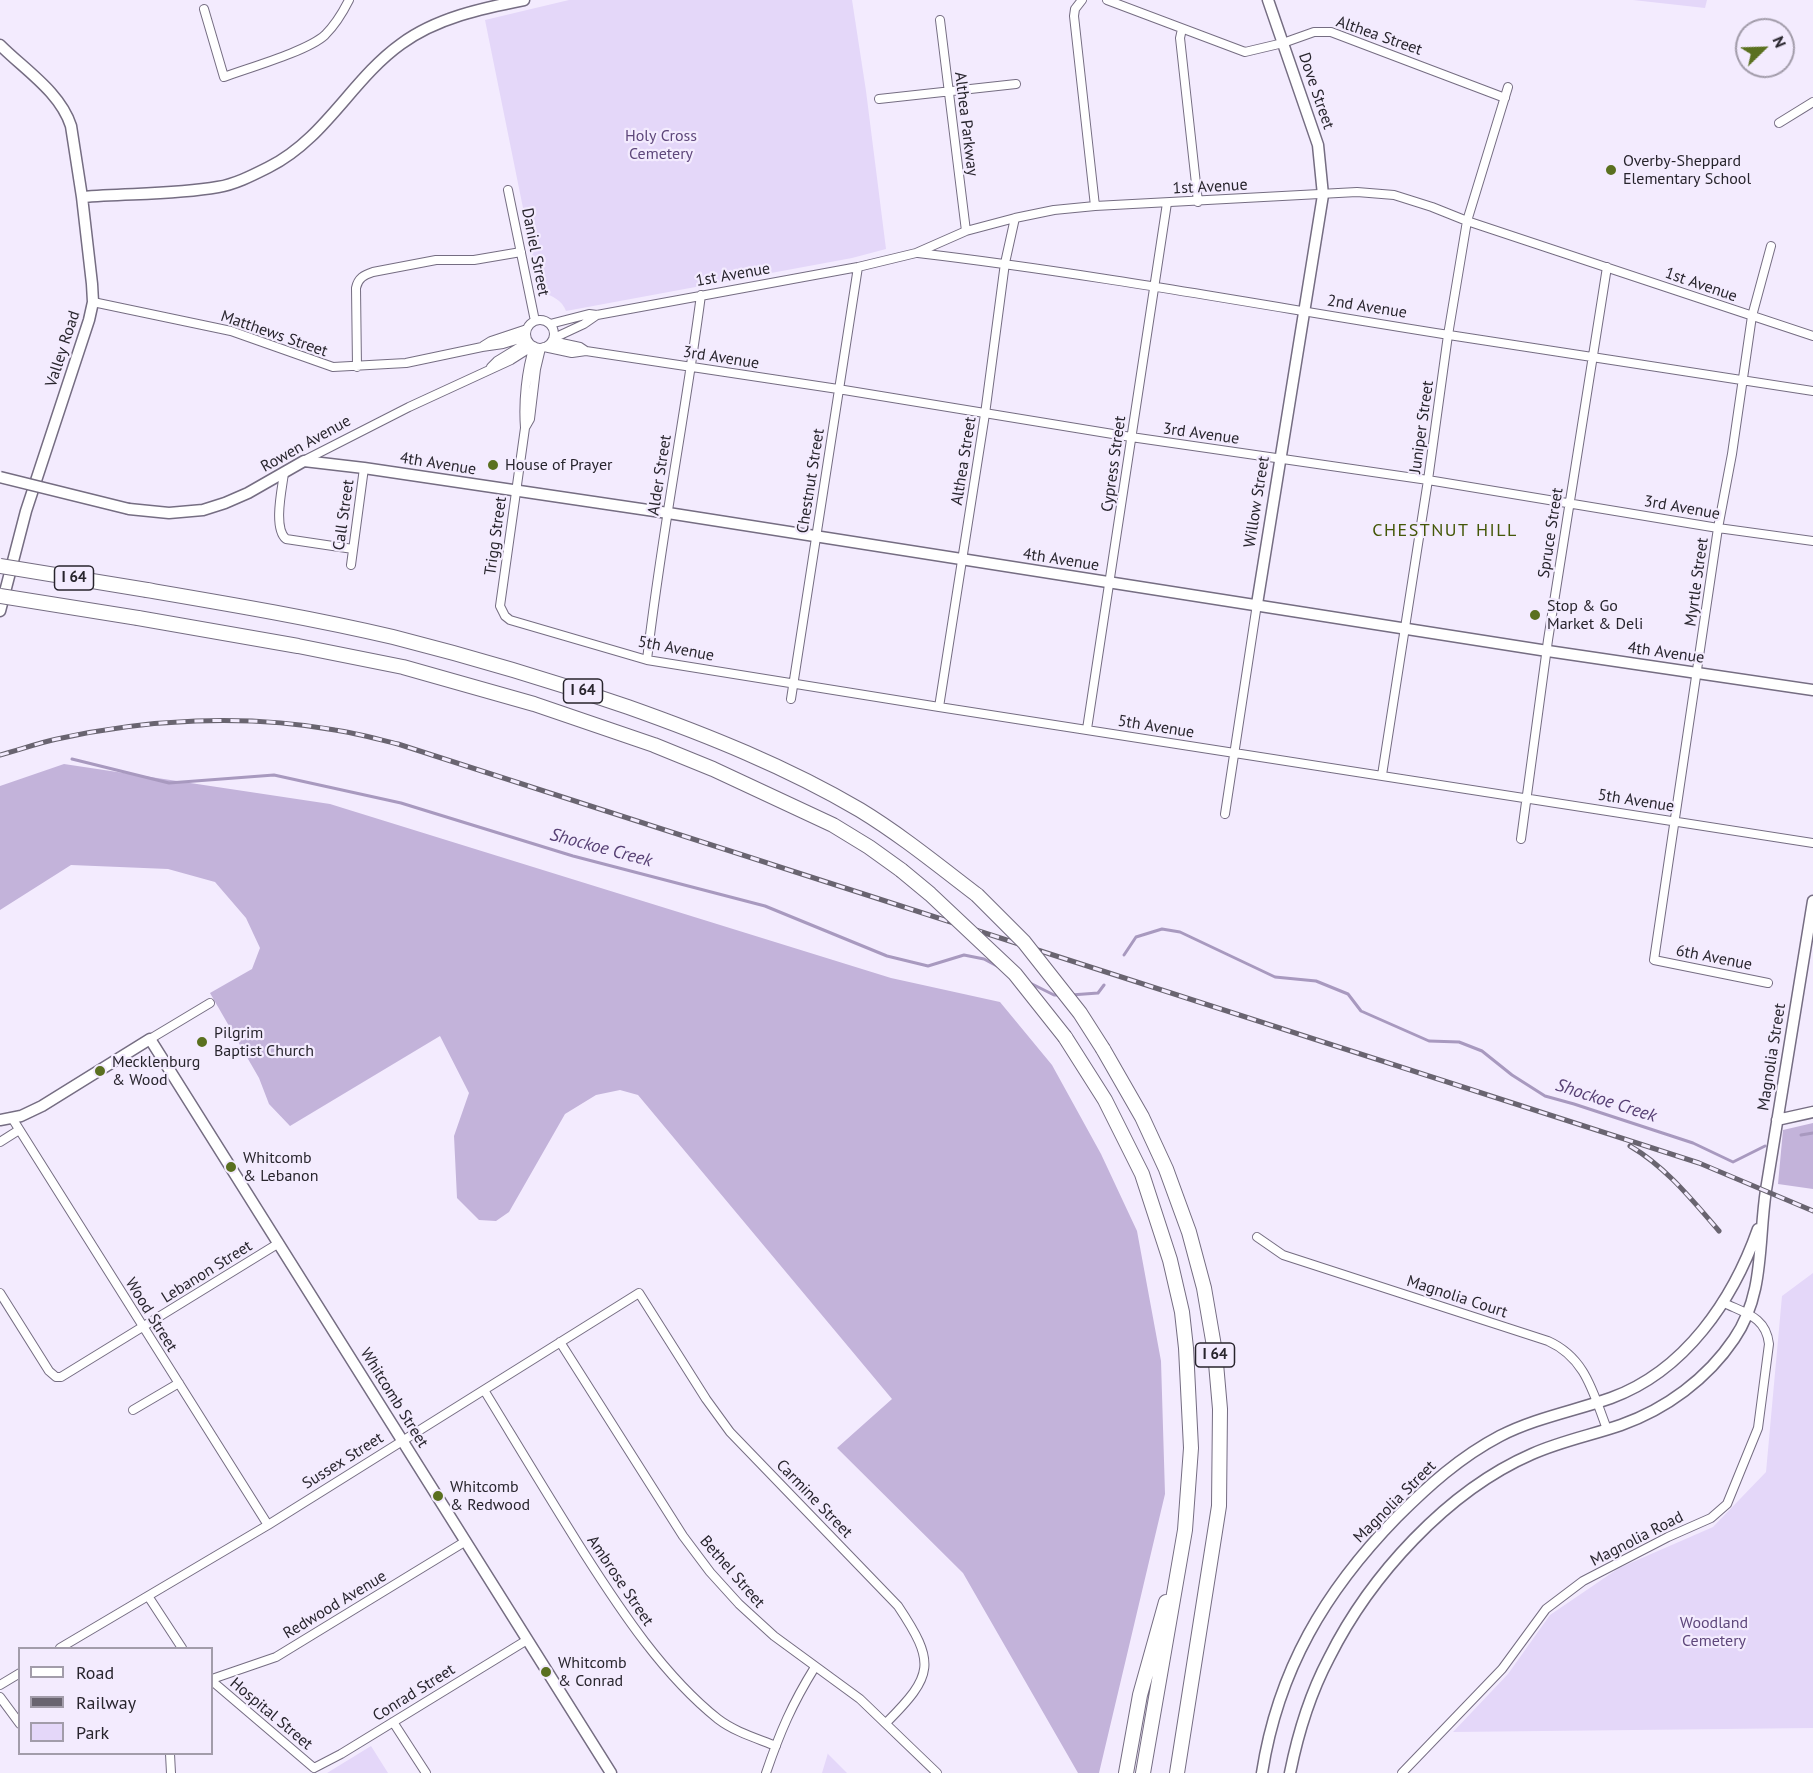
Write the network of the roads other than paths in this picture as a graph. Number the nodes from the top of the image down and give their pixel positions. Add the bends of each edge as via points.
1 (349, 0) edge
2 (524, 0) edge
3 (1082, 0) edge
4 (1107, 0) edge
5 (1268, 0) edge
6 (204, 9) dead end
7 (940, 20) dead end
8 (1182, 29) junction
9 (1283, 43) junction
10 (0, 45) edge
11 (1016, 84) dead end
12 (1508, 87) dead end
13 (948, 91) junction
14 (1505, 98) junction
15 (879, 99) dead end
16 (1813, 102) edge
17 (1779, 123) dead end
18 (508, 190) dead end
19 (1323, 195) junction
20 (82, 197) junction
21 (1198, 202) junction
22 (1167, 203) junction
23 (1095, 206) junction
24 (1015, 218) junction
25 (1467, 221) junction
26 (966, 231) junction
27 (1771, 246) dead end
28 (521, 252) junction
29 (916, 253) junction
30 (1005, 263) junction
31 (858, 267) junction
32 (1606, 267) junction
33 (1155, 286) junction
34 (701, 295) junction
35 (93, 302) junction
36 (1305, 311) junction
37 (597, 315) junction
38 (1752, 316) junction
39 (535, 321) junction
40 (550, 324) junction
41 (1448, 335) junction
42 (1813, 336) edge
43 (553, 339) junction
44 (533, 342) junction
45 (586, 351) junction
46 (1592, 356) junction
47 (357, 367) junction
48 (692, 368) junction
49 (1743, 380) junction
50 (838, 389) junction
51 (1813, 391) edge
52 (985, 414) junction
53 (1131, 437) junction
54 (1279, 458) junction
55 (304, 461) junction
56 (364, 468) junction
57 (284, 473) junction
58 (0, 477) edge
59 (1428, 480) junction
60 (516, 491) junction
61 (1569, 502) junction
62 (668, 513) junction
63 (1718, 528) junction
64 (816, 537) junction
65 (1813, 541) edge
66 (353, 549) junction
67 (963, 559) junction
68 (351, 565) dead end
69 (0, 567) edge
70 (1110, 582) junction
71 (0, 596) edge
72 (1257, 604) junction
73 (0, 611) edge
74 (501, 612) joint
75 (1405, 629) junction
76 (1547, 651) junction
77 (647, 660) junction
78 (1697, 673) junction
79 (793, 683) junction
80 (1813, 690) edge
81 (791, 699) dead end
82 (939, 707) junction
83 (1087, 729) junction
84 (1234, 752) junction
85 (1382, 775) junction
86 (1527, 798) junction
87 (1225, 814) dead end
88 (1675, 820) junction
89 (1521, 839) dead end
90 (1813, 843) edge
91 (1813, 901) edge
92 (1654, 960) joint
93 (1768, 983) dead end
94 (210, 1003) dead end
95 (150, 1039) junction
96 (1813, 1112) edge
97 (12, 1118) junction
98 (0, 1120) edge
99 (1777, 1120) junction
100 (19, 1130) junction
101 (0, 1142) edge
102 (1762, 1217) junction
103 (1257, 1237) dead end
104 (279, 1243) junction
105 (0, 1293) edge
106 (639, 1293) joint
107 (1722, 1302) junction
108 (1748, 1315) junction
109 (143, 1327) junction
110 (560, 1342) junction
111 (179, 1383) junction
112 (484, 1389) junction
113 (1597, 1403) junction
114 (133, 1410) dead end
115 (1607, 1429) junction
116 (402, 1440) junction
117 (268, 1525) junction
118 (1185, 1530) junction
119 (466, 1541) junction
120 (148, 1596) junction
121 (528, 1640) junction
122 (62, 1647) edge
123 (181, 1647) edge
124 (815, 1667) junction
125 (18, 1674) edge
126 (213, 1680) edge
127 (213, 1681) edge
128 (0, 1685) edge
129 (0, 1697) edge
130 (18, 1721) edge
131 (393, 1722) junction
132 (886, 1723) junction
133 (776, 1746) junction
134 (170, 1755) edge
135 (313, 1770) edge
136 (171, 1773) edge
137 (426, 1773) edge
138 (611, 1773) edge
139 (766, 1773) edge
140 (937, 1773) edge
141 (1126, 1773) edge
142 (1143, 1773) edge
143 (1177, 1773) edge
144 (1262, 1773) edge
145 (1290, 1773) edge
146 (1402, 1773) edge

1 - 6 street via 324,36 308,46 224,77
2 - 20 main road via 440,22 412,36 375,66 302,145 247,177 219,187 151,195
3 - 23 street via 1074,16
4 - 8 street, Althea Street
5 - 9 main road, Dove Street
7 - 13 street, Althea Parkway
8 - 9 street, Althea Street via 1245,52
8 - 21 street
9 - 14 street, Althea Street via 1314,32 1331,32
9 - 19 main road, Dove Street via 1318,145
10 - 20 main road, Valley Road via 53,95 68,115
11 - 13 street
12 - 14 street, Juniper Street
13 - 15 street
13 - 26 street, Althea Parkway
14 - 25 street, Juniper Street
16 - 17 street
18 - 28 street, Daniel Street
19 - 21 street, 1st Avenue
19 - 25 street, 1st Avenue via 1394,195
19 - 36 main road, Willow Street
20 - 35 main road, Valley Road
21 - 22 street, 1st Avenue
22 - 23 street, 1st Avenue
22 - 33 street, Cypress Street
23 - 24 street, 1st Avenue
24 - 26 street, 1st Avenue
24 - 30 street, Althea Street
25 - 32 street, 1st Avenue
25 - 41 street, Juniper Street
26 - 29 street, 1st Avenue
27 - 38 street, Myrtle Street
28 - 39 street, Daniel Street
28 - 47 street via 474,260 436,260 363,276 356,288
29 - 30 street, 2nd Avenue
29 - 31 street, 1st Avenue
30 - 33 street, 2nd Avenue
30 - 52 street, Althea Street
31 - 34 street, 1st Avenue
31 - 50 street, Chestnut Street
32 - 38 street, 1st Avenue
32 - 46 street, Spruce Street
33 - 36 street, 2nd Avenue
33 - 53 street, Cypress Street
34 - 37 street, 1st Avenue
34 - 48 street, Alder Street
35 - 47 street, Matthews Street via 231,331 333,368
35 - 73 main road, Valley Road via 26,511
36 - 41 street, 2nd Avenue
36 - 54 main road, Willow Street
37 - 40 street, 1st Avenue
37 - 43 street, 1st Avenue
38 - 42 street, 1st Avenue
38 - 49 street, Myrtle Street
39 - 40 street
39 - 44 street
40 - 43 street
41 - 46 street, 2nd Avenue
41 - 59 street, Juniper Street
43 - 44 street, 1st Avenue
43 - 45 street, 3rd Avenue
44 - 45 street, 3rd Avenue via 572,353
44 - 47 street, Matthews Street
44 - 55 street, Rowen Avenue via 511,360
44 - 60 street, Trigg Street via 536,369
45 - 48 street, 3rd Avenue
46 - 49 street, 2nd Avenue
46 - 61 street, Spruce Street
48 - 50 street, 3rd Avenue
48 - 62 street, Alder Street
49 - 51 street, 2nd Avenue
49 - 63 street, Myrtle Street
50 - 52 street, 3rd Avenue
50 - 64 street, Chestnut Street
52 - 53 street, 3rd Avenue
52 - 67 street, Althea Street
53 - 54 street, 3rd Avenue
53 - 70 street, Cypress Street
54 - 59 street, 3rd Avenue
54 - 72 main road, Willow Street
55 - 56 main road, 4th Avenue
55 - 57 main road, Rowen Avenue
56 - 60 main road, 4th Avenue
56 - 66 street, Call Street
57 - 58 main road, Rowen Avenue, bridge via 248,493 203,510 169,513 129,509
57 - 66 street via 281,534 286,539
59 - 61 street, 3rd Avenue
59 - 75 street, Juniper Street
60 - 62 main road, 4th Avenue
60 - 74 street, Trigg Street
61 - 63 street, 3rd Avenue
61 - 76 street, Spruce Street
62 - 64 main road, 4th Avenue
62 - 77 street, Alder Street
63 - 65 street, 3rd Avenue
63 - 78 street, Myrtle Street
64 - 67 main road, 4th Avenue
64 - 79 street, Chestnut Street
66 - 68 street, Call Street
67 - 70 main road, 4th Avenue
67 - 82 street, Althea Street
69 - 143 highway, I 64, bridge via 246,607 433,647 561,683 680,725 860,810 977,895 1024,942 1080,1013 1142,1117 1189,1232 1204,1288 1220,1408 1219,1506
70 - 72 main road, 4th Avenue
70 - 83 street, Cypress Street
71 - 118 highway, I 64, bridge via 403,667 534,704 713,769 833,825 901,870 1015,974 1065,1037 1120,1127 1142,1174 1182,1312 1191,1448
72 - 75 main road, 4th Avenue
72 - 84 street, Willow Street
74 - 77 street, 5th Avenue via 510,620
75 - 76 main road, 4th Avenue
75 - 85 street, Juniper Street
76 - 78 main road, 4th Avenue
76 - 86 street, Spruce Street
77 - 79 street, 5th Avenue
78 - 80 main road, 4th Avenue
78 - 88 street, Myrtle Street
79 - 81 street, Chestnut Street
79 - 82 street, 5th Avenue
82 - 83 street, 5th Avenue
83 - 84 street, 5th Avenue
84 - 85 street, 5th Avenue
84 - 87 street, Willow Street
85 - 86 street, 5th Avenue
86 - 88 street, 5th Avenue
86 - 89 street, Spruce Street
88 - 90 street, 5th Avenue
88 - 92 street, Myrtle Street
91 - 99 main road, Magnolia Street
92 - 93 street, 6th Avenue
94 - 95 street
95 - 97 main road via 51,1101
95 - 104 main road, Whitcomb Street
96 - 99 main road
97 - 98 main road
97 - 100 street, Wood Street
99 - 102 main road, Magnolia Street
100 - 101 street
100 - 109 street, Wood Street
102 - 107 main road, Magnolia Street via 1748,1255
102 - 108 main road, Magnolia Street via 1754,1296
103 - 113 street, Magnolia Court via 1283,1255 1562,1347 1582,1368
104 - 109 street, Lebanon Street
104 - 116 main road, Whitcomb Street
105 - 109 street, Lebanon Street via 56,1377
106 - 110 street, Sussex Street
106 - 132 street, Carmine Street via 730,1432 898,1606 913,1629 925,1660 924,1675 914,1695
107 - 108 street, Magnolia Road
107 - 113 main road, Magnolia Street via 1694,1341 1672,1363 1634,1388
108 - 115 main road, Magnolia Street via 1721,1356 1688,1389 1649,1414
108 - 146 street, Magnolia Road via 1765,1327 1768,1355 1758,1428 1727,1504 1711,1518 1583,1581 1546,1609 1502,1669
109 - 111 street, Wood Street
110 - 112 street, Sussex Street
110 - 124 street, Bethel Street via 710,1572 745,1611
111 - 114 street
111 - 117 street, Wood Street
112 - 116 street, Sussex Street
112 - 133 street, Ambrose Street via 607,1589 640,1634 684,1687 719,1720
113 - 115 street, Magnolia Court
113 - 144 main road, Magnolia Street via 1530,1423 1487,1443 1435,1481 1381,1534 1341,1581 1308,1632 1282,1689
115 - 145 main road, Magnolia Street via 1546,1448 1503,1468 1453,1503 1410,1545 1361,1606 1329,1657 1306,1714
116 - 117 street, Sussex Street
116 - 119 main road, Whitcomb Street
117 - 120 street, Sussex Street
118 - 141 highway via 1140,1695
118 - 142 highway, I 64
119 - 121 main road, Whitcomb Street
119 - 126 street, Redwood Avenue via 276,1657
120 - 122 street, Sussex Street
120 - 123 street
121 - 131 street, Conrad Street
121 - 138 main road, Whitcomb Street
124 - 132 street, Bethel Street
124 - 133 street via 796,1696
125 - 128 street
127 - 135 street, Hospital Street
129 - 130 street
131 - 135 street, Conrad Street
131 - 137 street
132 - 140 street, Bethel Street
133 - 139 street
134 - 136 street

